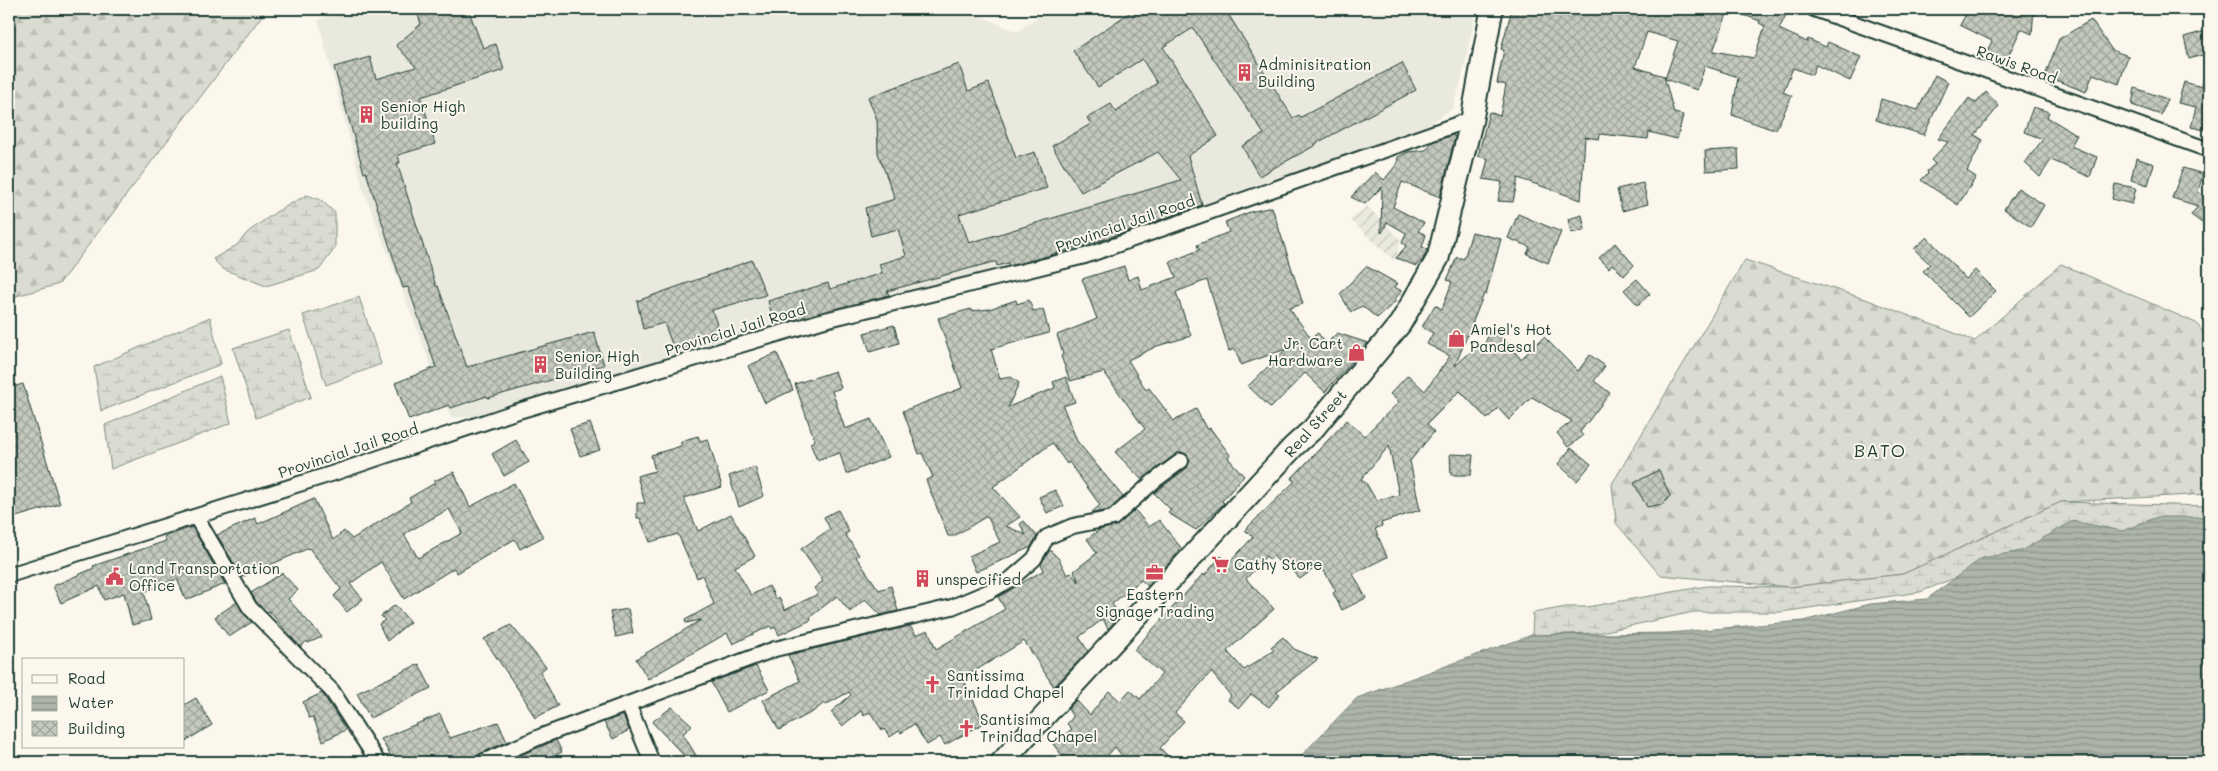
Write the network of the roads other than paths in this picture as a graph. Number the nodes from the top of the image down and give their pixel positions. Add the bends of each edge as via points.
1 (1492, 9) edge
2 (1814, 9) edge
3 (1472, 119) junction
4 (2209, 150) edge
5 (1181, 461) dead end
6 (196, 517) junction
7 (9, 575) edge
8 (628, 704) junction
9 (378, 762) edge
10 (483, 762) edge
11 (652, 762) edge
12 (1002, 762) edge

1 - 3 main road, Real Street
2 - 4 street, Rawis Road
3 - 6 street, Provincial Jail Road via 1085,256 811,324 515,412
3 - 12 main road, Real Street via 1438,258 1400,324 1313,429
5 - 8 street via 1113,518 1073,526 1047,537 1034,558 1011,579 990,591 952,607 775,650
6 - 7 street, Provincial Jail Road
6 - 9 street via 250,608 332,691
8 - 10 street
8 - 11 street

